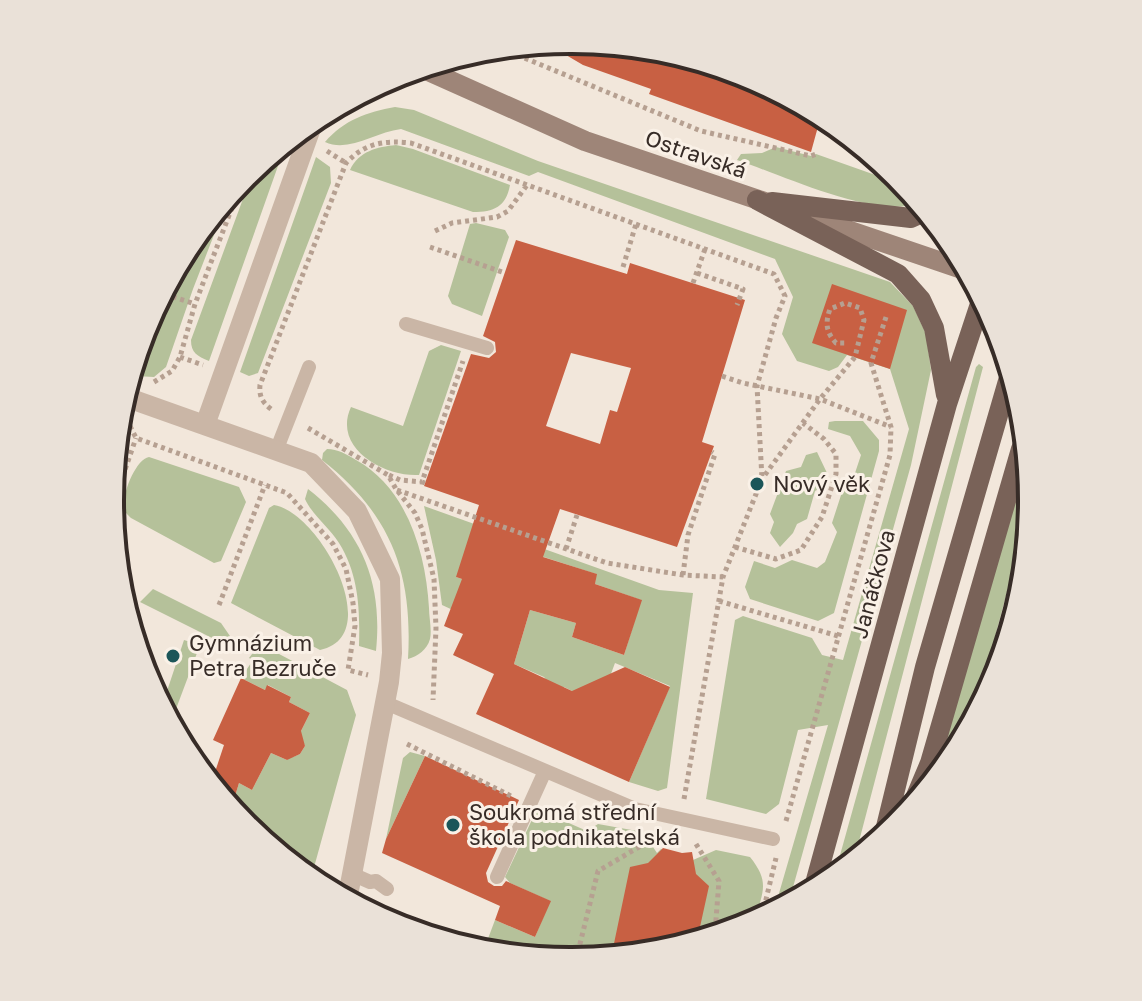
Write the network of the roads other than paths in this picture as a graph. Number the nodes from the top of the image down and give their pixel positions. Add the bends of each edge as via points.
1 (437, 75) edge
2 (307, 141) edge
3 (757, 200) junction
4 (915, 216) edge
5 (950, 265) edge
6 (977, 315) edge
7 (406, 324) dead end
8 (487, 348) dead end
9 (309, 367) dead end
10 (138, 392) edge
11 (1004, 394) edge
12 (947, 404) junction
13 (205, 425) junction
14 (276, 451) junction
15 (1016, 465) edge
16 (386, 703) junction
17 (928, 768) edge
18 (545, 771) junction
19 (889, 814) edge
20 (773, 839) dead end
21 (818, 873) edge
22 (497, 877) dead end
23 (350, 885) edge
24 (387, 889) dead end

1 - 3 street, Ostravská via 585,141
2 - 13 street
3 - 4 main road
3 - 5 street, Ostravská
3 - 12 main road via 898,274 921,300 934,328
6 - 12 main road, Janáčkova
7 - 8 lane
9 - 14 lane
10 - 13 street
11 - 19 main road via 925,667
12 - 21 main road, Janáčkova
13 - 14 street
14 - 16 street via 311,463 357,511 390,579 392,653
15 - 17 main road
16 - 18 lane
16 - 23 street
18 - 20 lane via 635,809
18 - 22 lane
23 - 24 lane via 376,881

